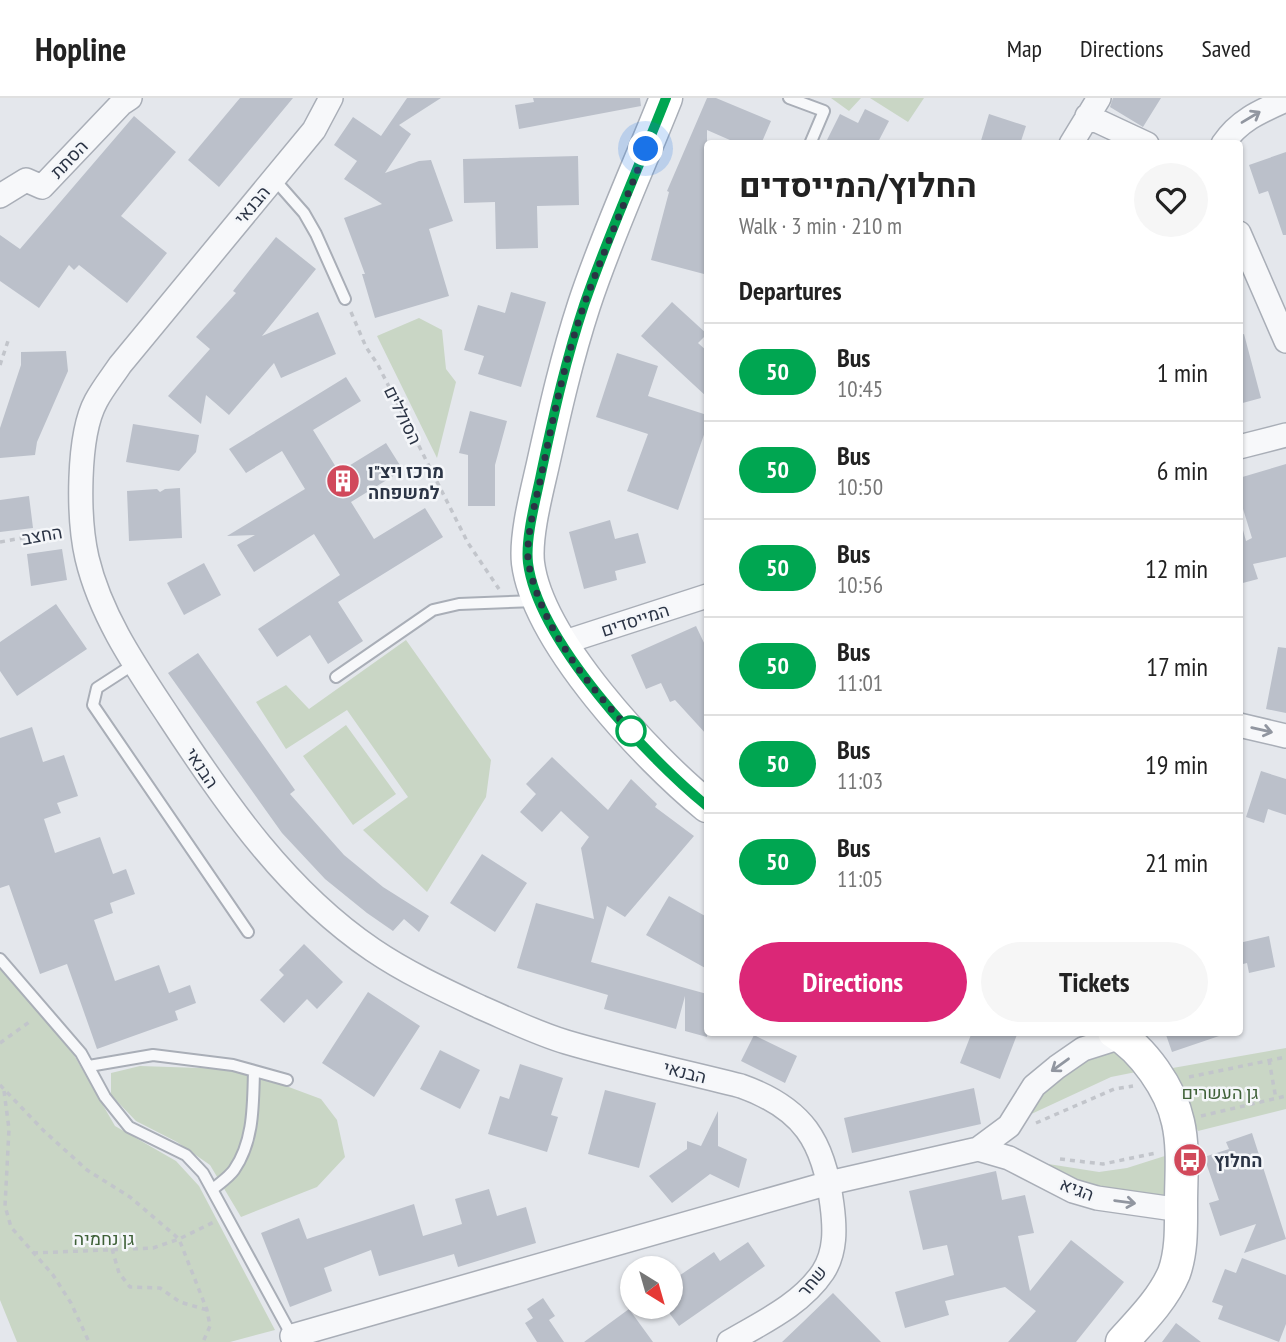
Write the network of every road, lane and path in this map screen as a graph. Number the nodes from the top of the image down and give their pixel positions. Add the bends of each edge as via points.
1 (130, 98) edge
2 (331, 98) edge
3 (666, 98) edge
4 (789, 98) edge
5 (1286, 100) edge
6 (1093, 107) edge
7 (812, 140) edge
8 (1073, 140) edge
9 (1141, 140) edge
10 (1226, 140) edge
11 (274, 179) junction
12 (0, 197) edge
13 (1243, 242) edge
14 (345, 299) joint
15 (9, 338) dead end
16 (1286, 341) edge
17 (0, 365) edge
18 (1286, 435) edge
19 (1243, 446) edge
20 (84, 527) junction
21 (0, 542) edge
22 (704, 597) edge
23 (522, 601) junction
24 (562, 643) junction
25 (134, 664) junction
26 (336, 677) dead end
27 (1243, 726) edge
28 (1286, 736) edge
29 (704, 804) edge
30 (248, 932) dead end
31 (0, 959) edge
32 (46, 1011) junction
33 (1116, 1036) edge
34 (1120, 1036) edge
35 (0, 1044) edge
36 (1286, 1057) edge
37 (1269, 1060) junction
38 (89, 1066) junction
39 (254, 1071) junction
40 (287, 1080) dead end
41 (1162, 1083) junction
42 (2, 1087) edge
43 (1286, 1096) edge
44 (1276, 1099) junction
45 (0, 1111) edge
46 (6, 1112) junction
47 (1025, 1128) dead end
48 (1179, 1133) junction
49 (978, 1149) junction
50 (1053, 1158) dead end
51 (830, 1183) junction
52 (213, 1189) junction
53 (1181, 1210) junction
54 (227, 1216) junction
55 (179, 1239) junction
56 (112, 1250) junction
57 (33, 1253) junction
58 (208, 1310) junction
59 (293, 1339) edge
60 (89, 1342) edge
61 (202, 1342) edge
62 (729, 1342) edge
63 (1122, 1342) edge

1 - 12 street, הסתת via 42,187 26,180
2 - 11 street, הבנאי via 314,130
3 - 23 street via 585,303 559,388 531,527
4 - 7 lane via 824,111
10 -> 5 street via 1239,124
6 - 8 street
6 - 9 street
11 - 14 lane via 304,213
11 - 20 street, הבנאי via 120,365 95,403 82,447
13 - 16 street
14 - 23 path, הסוללים via 468,543
15 - 17 path
18 - 19 street
20 - 21 path, החצב
20 - 25 street, הבנאי via 86,556 103,609
22 - 24 street, המייסדים
23 - 24 street
23 - 26 lane via 433,610
24 - 29 street via 601,699
25 - 30 lane via 97,688 93,705
25 - 51 street, הבנאי via 221,797 277,866 326,914 373,950 457,996 565,1042 761,1093 805,1128 827,1167
27 -> 28 street
31 - 32 lane
32 - 35 path
32 - 38 lane
33 -> 49 street, הגיא via 1083,1049 1057,1067 1034,1086 1009,1126
34 - 41 street via 1150,1063
36 - 37 path
37 - 41 path
37 - 44 path
38 - 39 lane via 153,1055
38 - 52 lane via 105,1097 129,1127 186,1155
39 - 40 lane
39 - 52 lane via 252,1121 245,1149 233,1172
41 - 47 path via 1114,1089
41 - 48 street
42 - 46 path
42 - 55 path via 87,1170 130,1197
43 - 44 path
44 - 48 path
45 - 46 path
46 - 57 path via 5,1206 11,1227
48 - 50 path via 1103,1164
48 - 53 street
49 - 51 street, הגיא
49 -> 53 street, הגיא via 1009,1158 1073,1191
51 - 59 street, הגיא
51 - 62 street, שחר via 835,1227 831,1256 823,1272 791,1304
52 - 54 lane
53 - 63 street via 1174,1272 1155,1305
54 - 55 path
54 - 59 lane
55 - 56 path via 153,1248
55 - 58 path
56 - 57 path
56 - 58 path via 119,1273 130,1287 160,1288 180,1302
57 - 60 path via 71,1303
58 - 61 path via 210,1326

